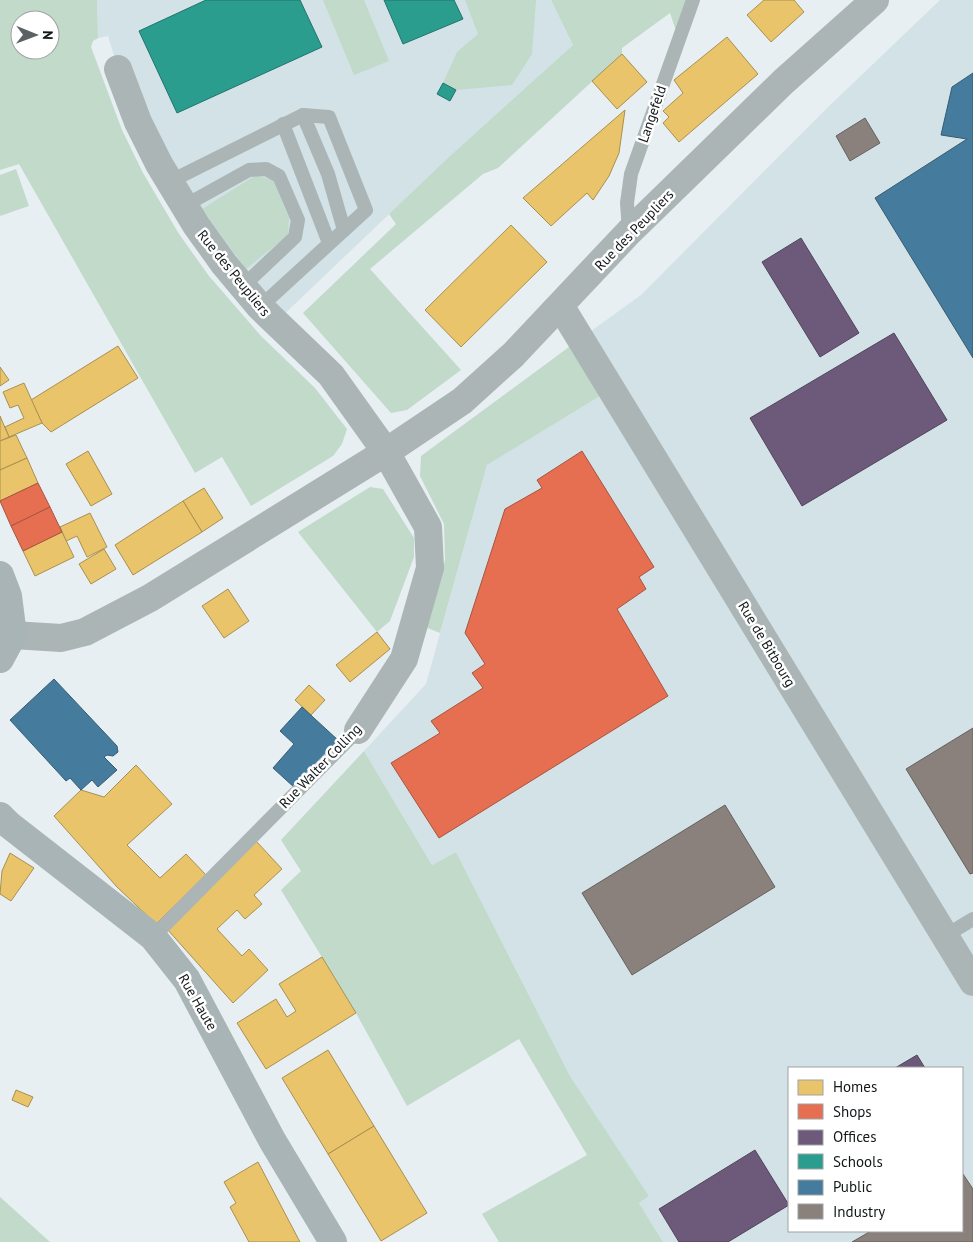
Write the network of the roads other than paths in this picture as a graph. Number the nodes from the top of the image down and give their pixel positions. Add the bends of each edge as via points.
1 (692, 0) edge
2 (875, 0) edge
3 (118, 69) dead end
4 (304, 115) junction
5 (283, 124) junction
6 (169, 182) junction
7 (184, 206) junction
8 (344, 230) junction
9 (630, 232) junction
10 (329, 243) junction
11 (242, 286) junction
12 (260, 307) junction
13 (561, 307) junction
14 (386, 452) junction
15 (0, 575) edge
16 (13, 635) junction
17 (0, 659) edge
18 (358, 730) joint
19 (0, 816) edge
20 (973, 919) edge
21 (945, 936) junction
22 (153, 937) junction
23 (973, 982) edge
24 (333, 1242) edge

1 - 9 lane, Langefeld via 631,174 627,204
2 - 9 street, Rue des Peupliers via 783,82
3 - 6 street, Rue des Peupliers via 138,122
4 - 5 lane
4 - 8 lane via 328,174
4 - 8 lane via 329,117 366,210
5 - 6 lane
5 - 10 lane
6 - 7 street, Rue des Peupliers
7 - 11 street, Rue des Peupliers
7 - 11 lane via 249,170 266,169 279,176 298,220 295,237
8 - 10 lane
9 - 13 street, Rue des Peupliers
10 - 12 lane
11 - 12 street, Rue des Peupliers
12 - 14 street, Rue des Peupliers via 330,375
13 - 14 street, Rue des Peupliers via 462,401
13 - 21 street, Rue de Bitbourg
14 - 16 street, Rue des Peupliers via 150,598 85,632 61,638
14 - 18 street, Rue Walter Colling via 428,526 430,568 404,659
15 - 16 main road via 8,596
16 - 17 main road
18 - 22 lane, Rue Walter Colling
19 - 22 main road, Rue Haute
20 - 21 lane
21 - 23 street, Rue de Bitbourg
22 - 24 main road, Rue Haute via 187,980 272,1140

